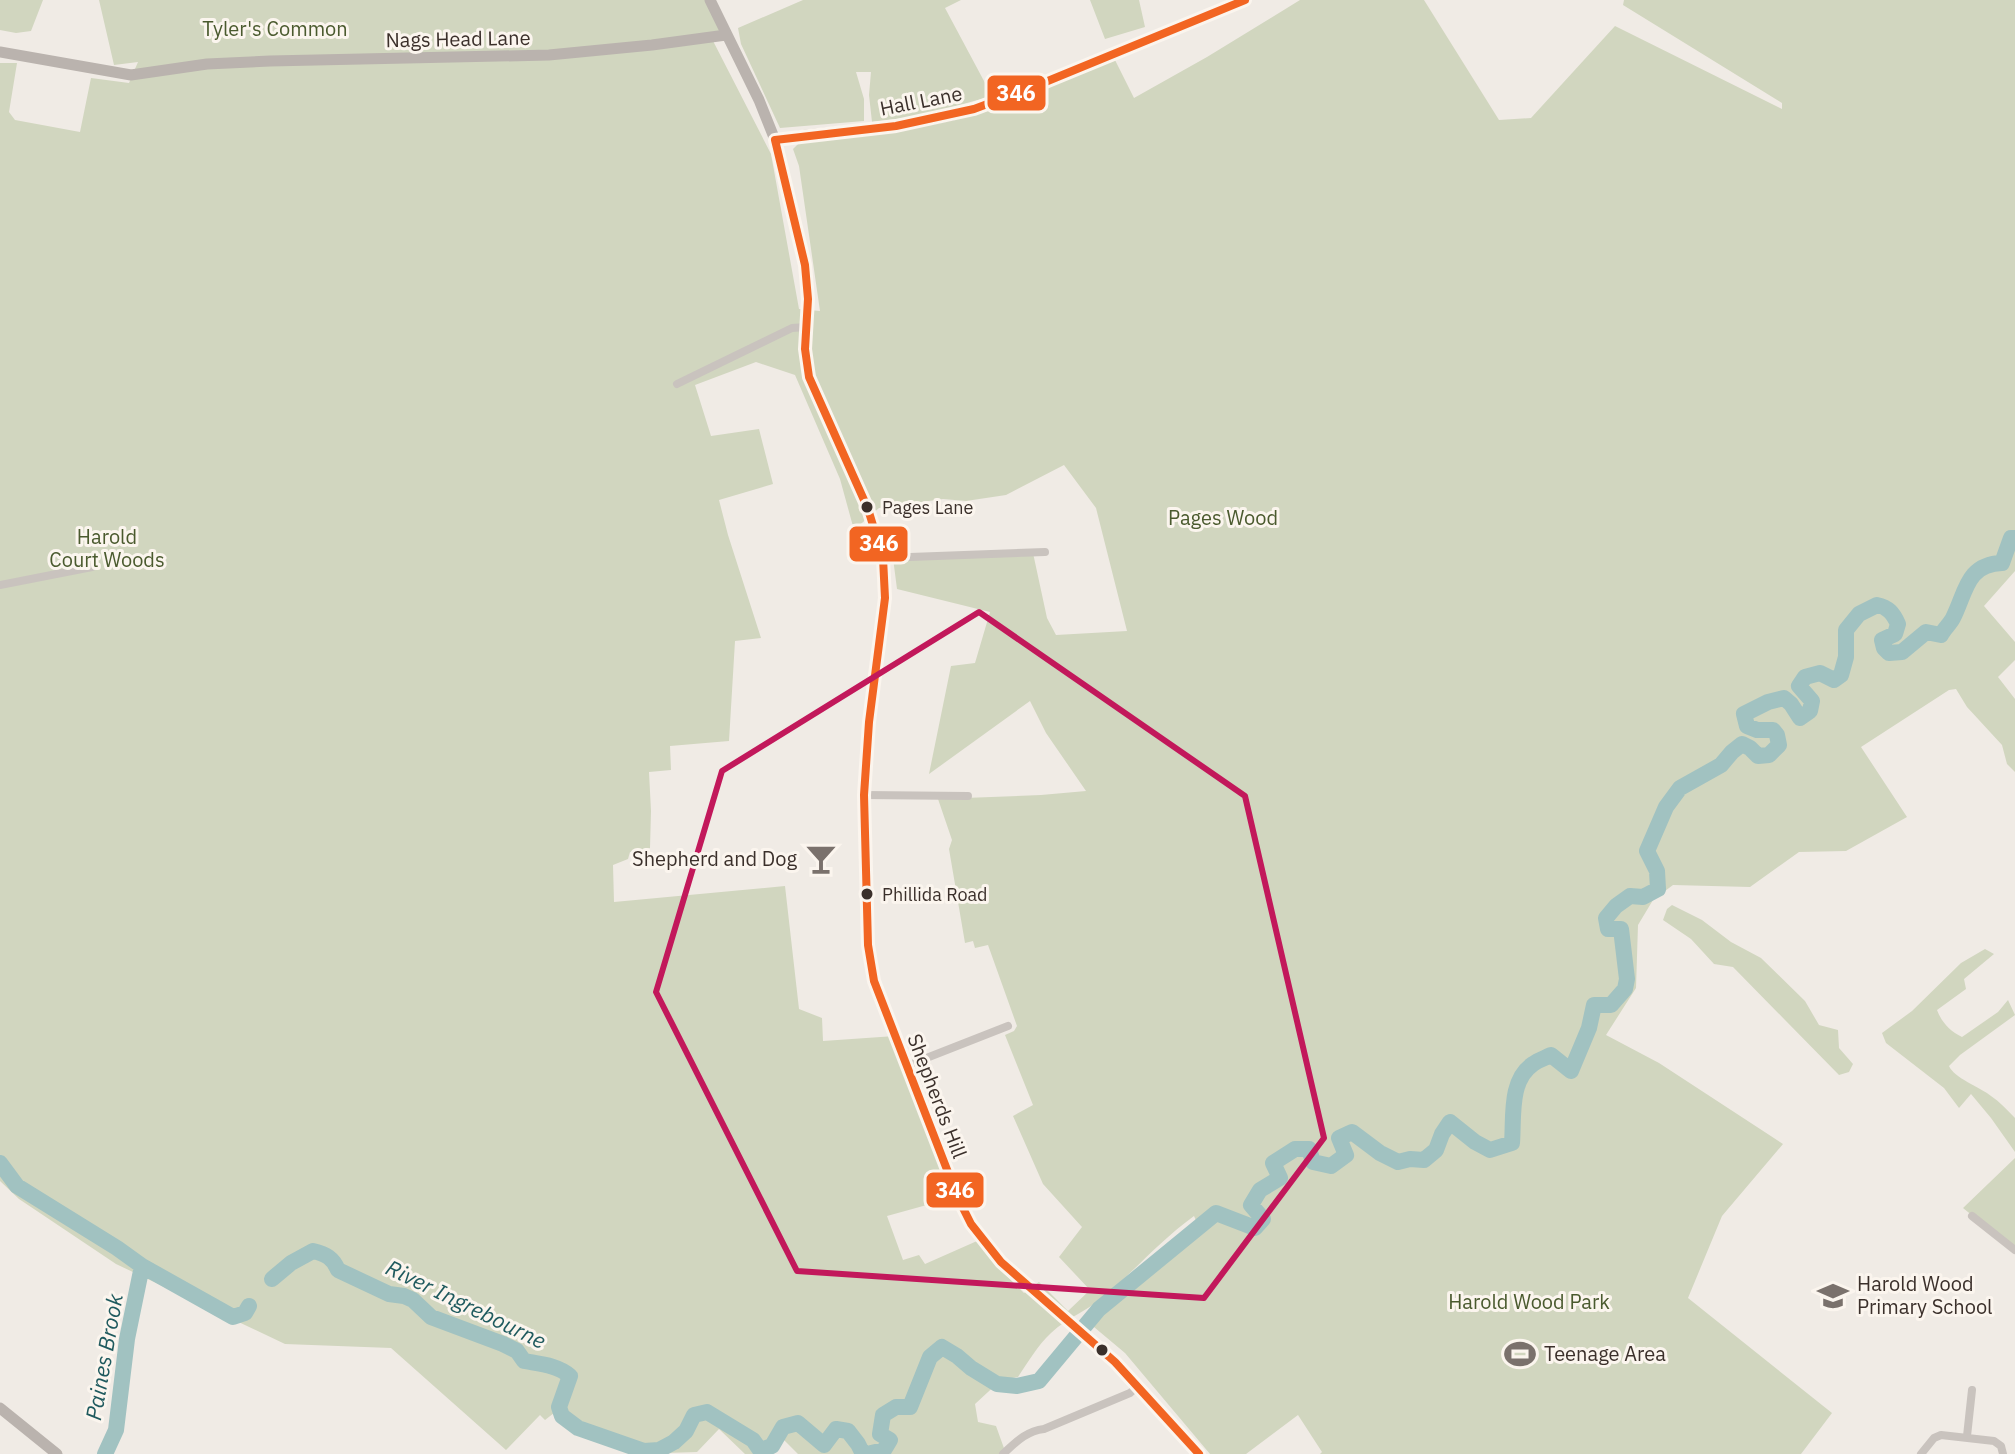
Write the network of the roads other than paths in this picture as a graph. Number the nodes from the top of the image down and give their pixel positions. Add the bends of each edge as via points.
1 (710, 0) edge
2 (1245, 0) edge
3 (726, 35) junction
4 (0, 52) edge
5 (775, 140) junction
6 (806, 327) junction
7 (677, 384) dead end
8 (1045, 552) dead end
9 (883, 558) junction
10 (92, 567) dead end
11 (0, 585) edge
12 (864, 795) junction
13 (968, 796) dead end
14 (1008, 1026) dead end
15 (906, 1066) junction
16 (1972, 1216) dead end
17 (2015, 1250) edge
18 (1138, 1386) junction
19 (1972, 1390) dead end
20 (0, 1408) edge
21 (1967, 1436) junction
22 (57, 1454) edge
23 (1003, 1454) edge
24 (1199, 1454) edge
25 (1921, 1454) edge
26 (2003, 1454) edge

1 - 3 street, Shepherds Hill
2 - 5 street, Hall Lane via 974,109 896,126
3 - 4 street, Nags Head Lane via 549,55 207,64 131,75
3 - 5 street, Shepherds Hill
5 - 6 street, Shepherds Hill via 805,265
6 - 7 street via 792,328
6 - 9 street, Shepherds Hill via 809,377 868,509
8 - 9 street
9 - 12 street, Shepherds Hill via 885,598
10 - 11 street
12 - 13 street
12 - 15 street, Shepherds Hill via 870,963
14 - 15 street
15 - 18 street, Shepherds Hill via 958,1198 984,1243
16 - 17 street
18 - 23 street via 1036,1430
18 - 24 street, Shepherds Hill
19 - 21 street
20 - 22 street
21 - 25 street via 1938,1436
21 - 26 street via 1994,1441

